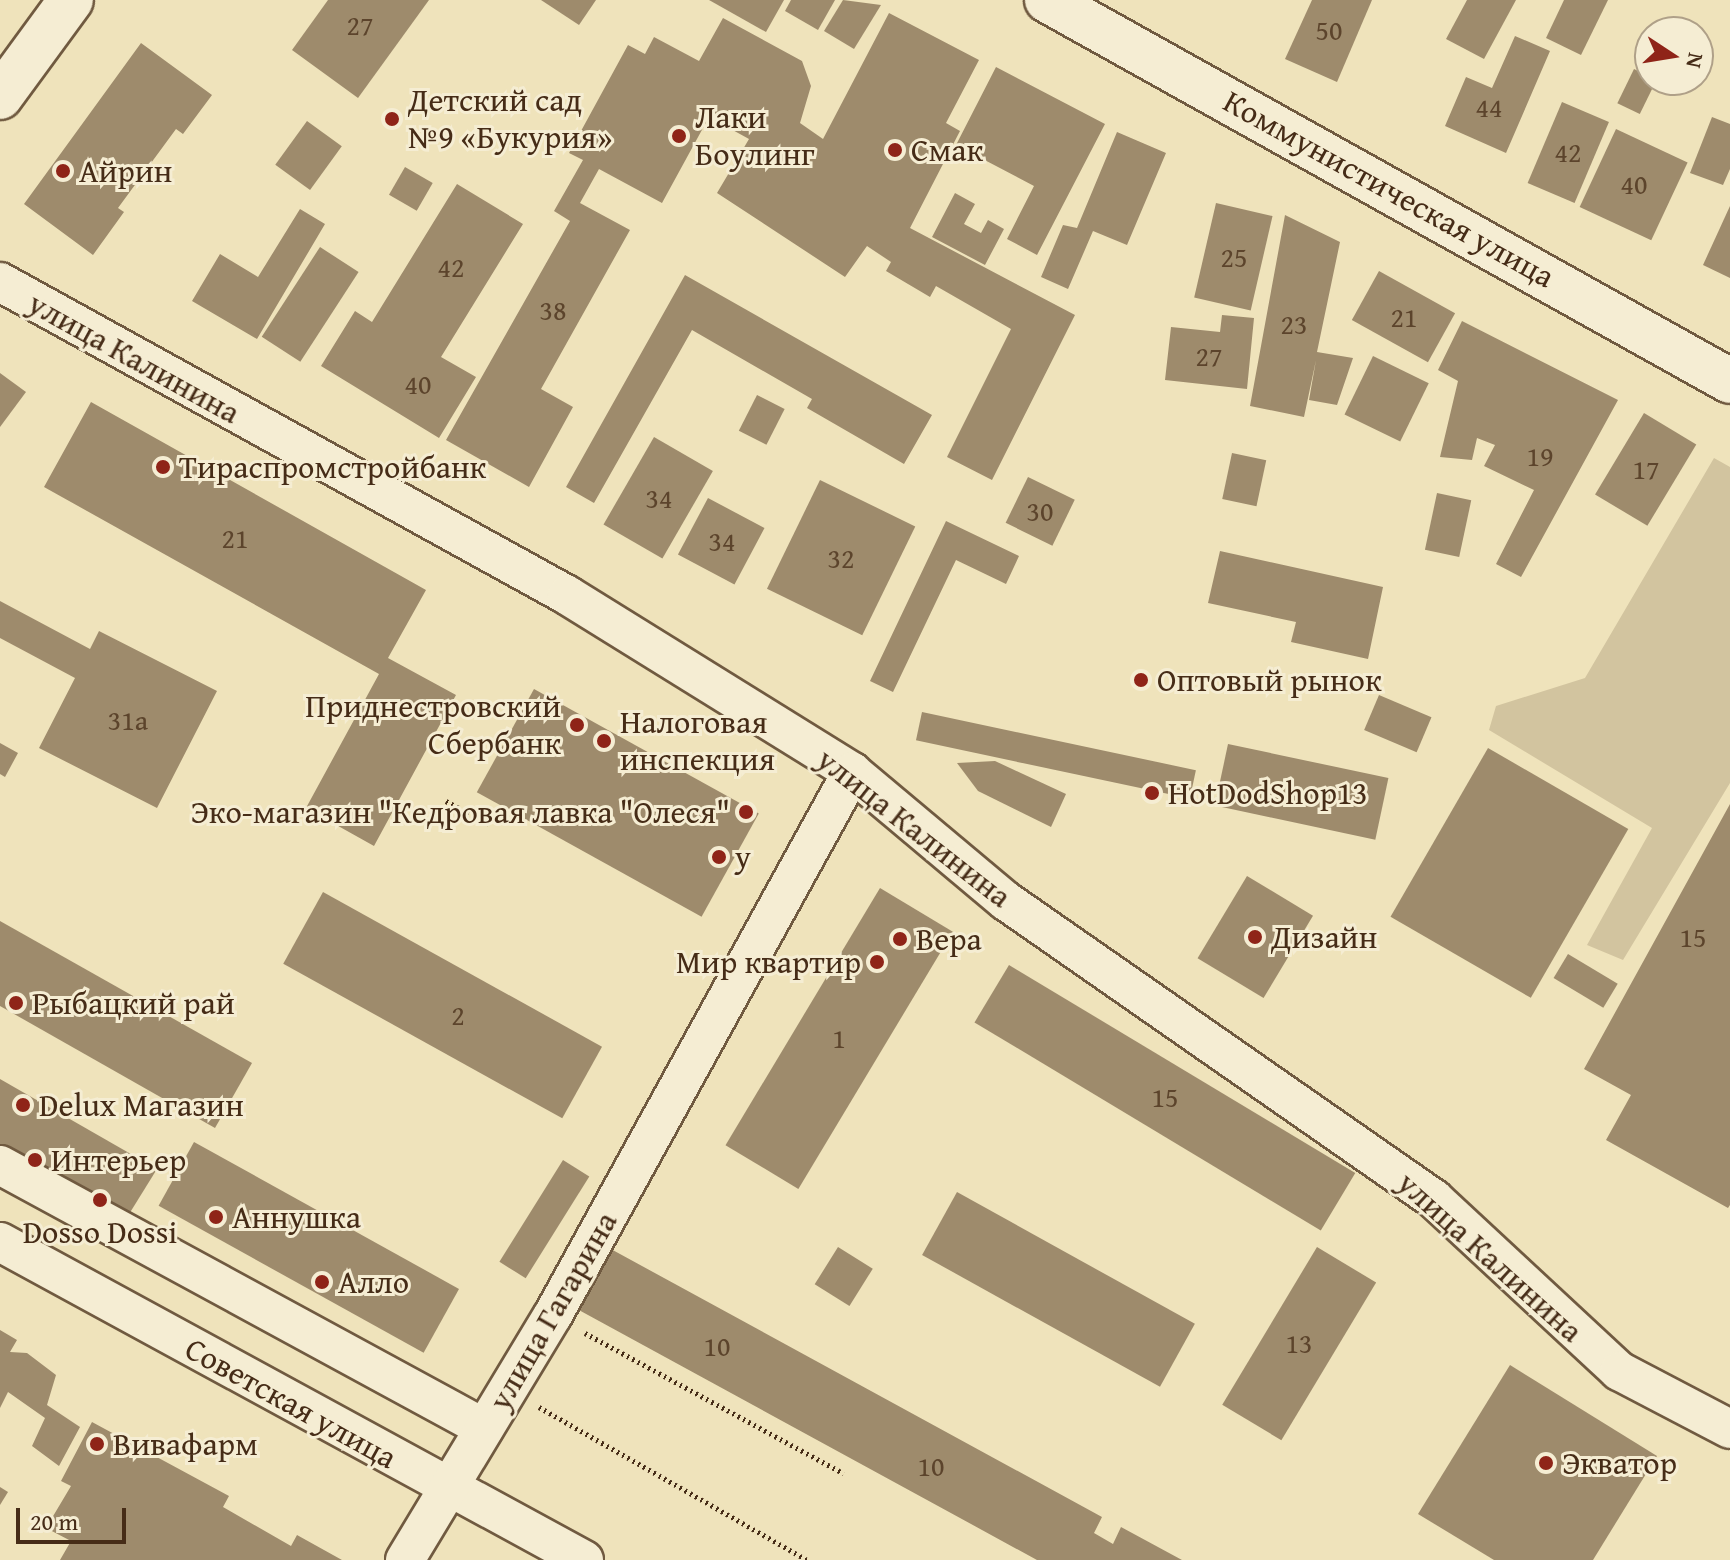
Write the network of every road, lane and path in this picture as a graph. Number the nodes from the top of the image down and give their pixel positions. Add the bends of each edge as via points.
1 (71, 0) edge
2 (1047, 0) edge
3 (0, 97) edge
4 (0, 282) edge
5 (1730, 381) edge
6 (852, 772) junction
7 (446, 801) dead end
8 (488, 824) dead end
9 (0, 1165) edge
10 (0, 1242) edge
11 (553, 1315) junction
12 (507, 1389) junction
13 (484, 1428) junction
14 (1730, 1429) edge
15 (843, 1473) dead end
16 (449, 1491) junction
17 (405, 1560) edge
18 (584, 1560) edge
19 (807, 1560) edge

1 - 3 main road
2 - 5 main road, Коммунистическая улица
4 - 6 street, улица Калинина via 567,595
6 - 11 street, улица Гагарина
6 - 14 street, улица Калинина via 1006,901 1434,1199 1619,1371
7 - 8 path
9 - 13 street
10 - 16 street, Советская улица
11 - 12 street, улица Гагарина
11 - 15 path
12 - 13 street, улица Гагарина
12 - 19 path
13 - 16 street, улица Гагарина
16 - 17 street, улица Гагарина
16 - 18 street, Советская улица

